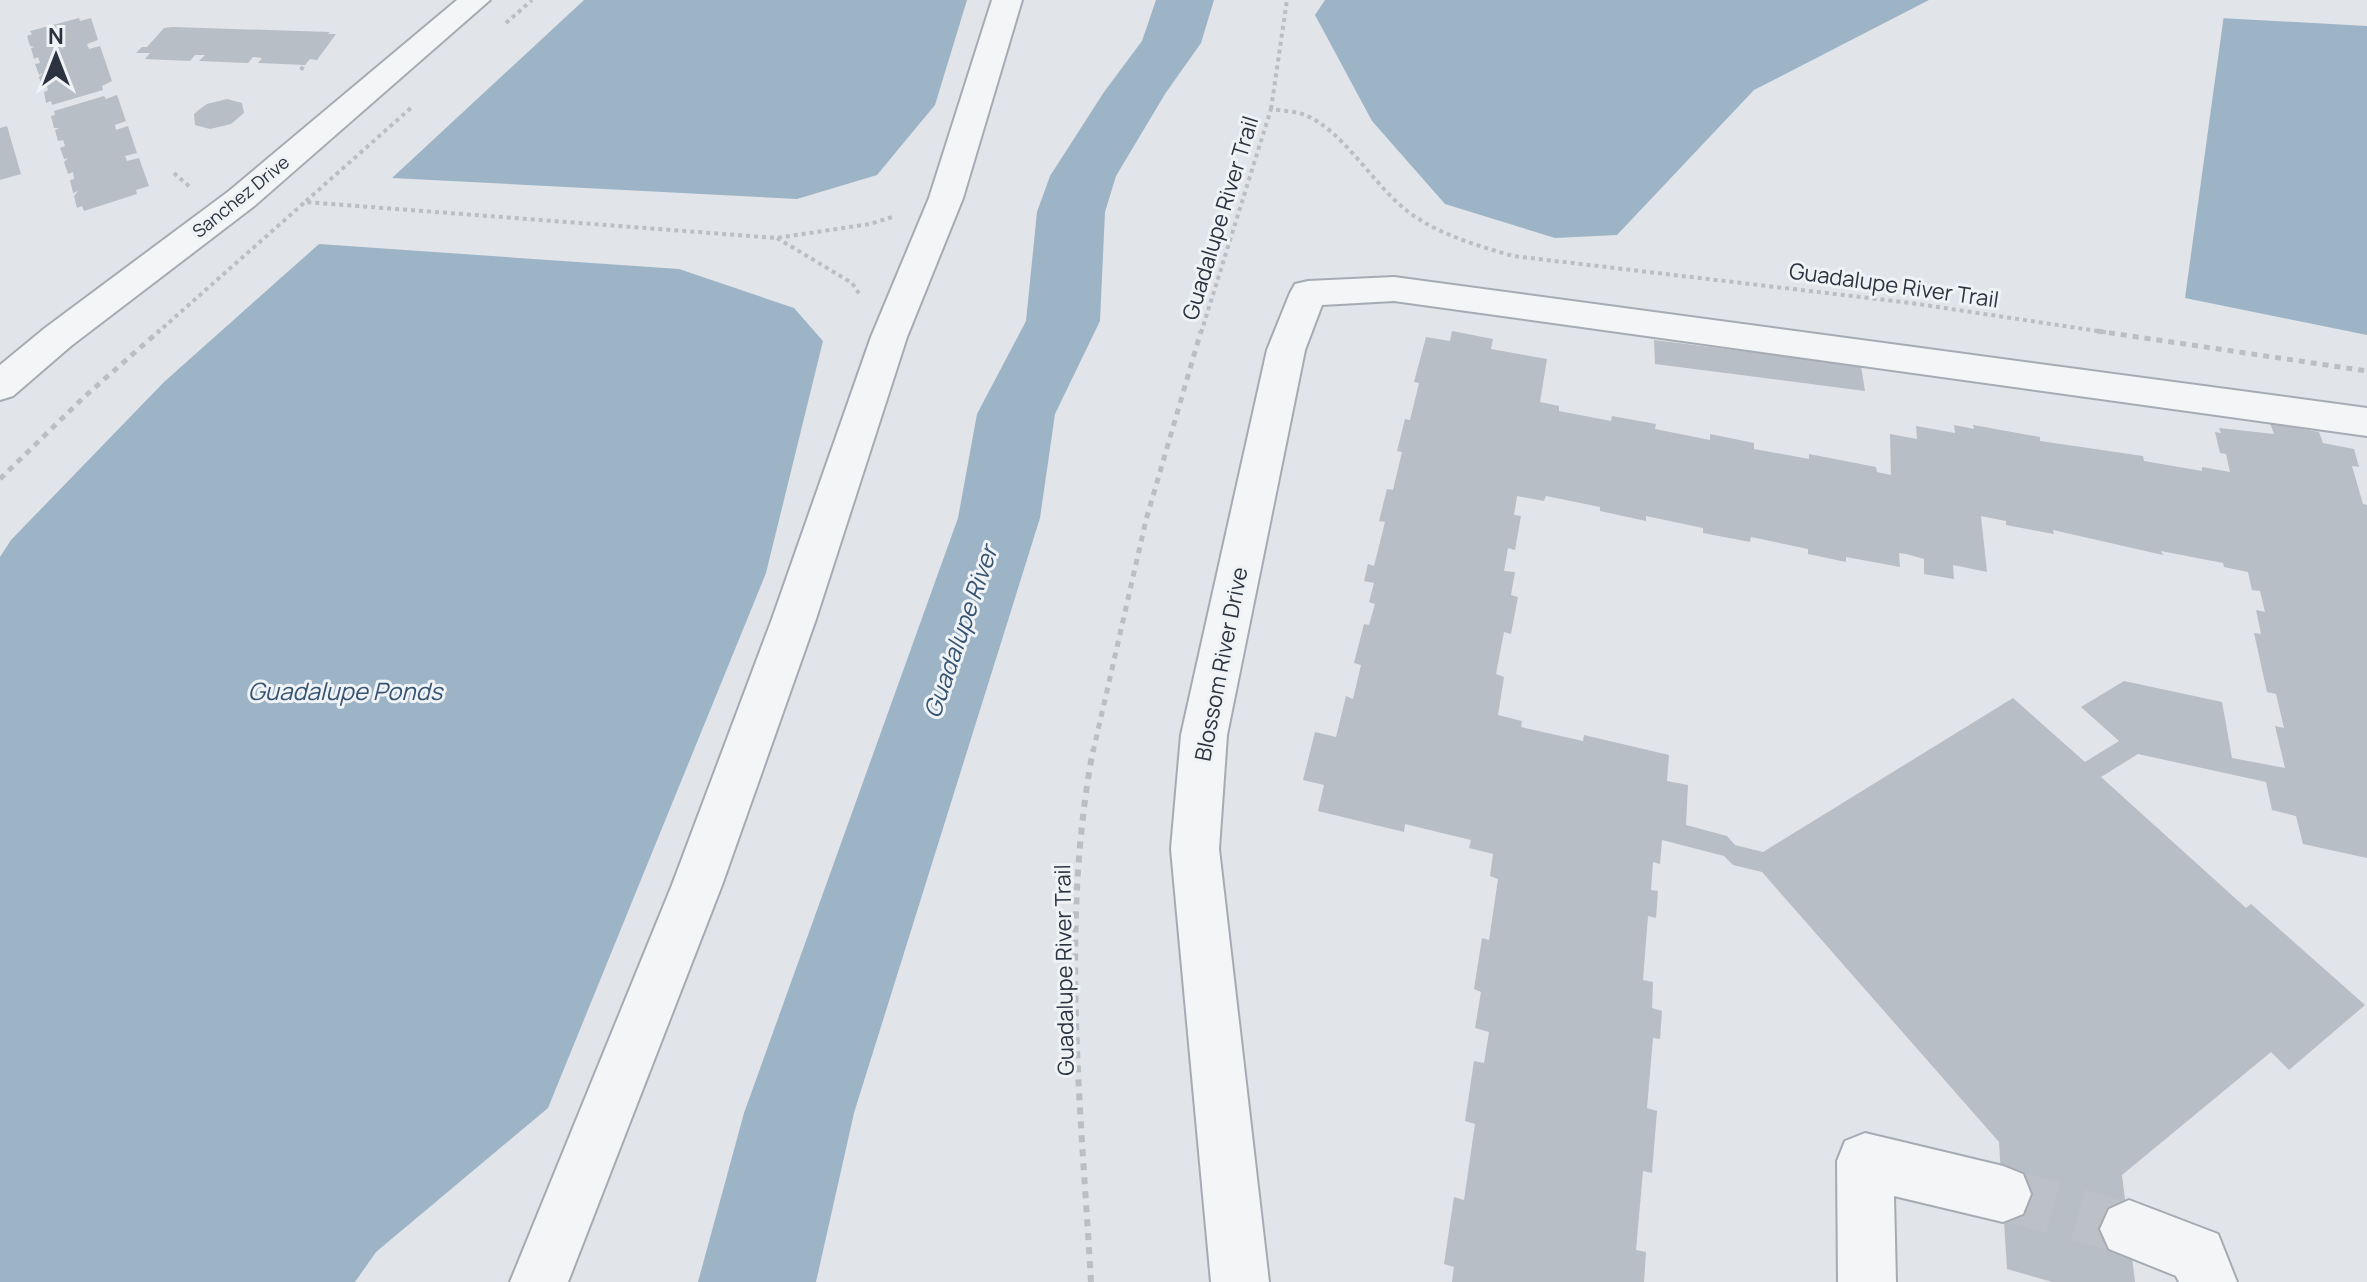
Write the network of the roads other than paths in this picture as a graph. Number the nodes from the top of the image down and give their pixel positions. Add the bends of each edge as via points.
1 (475, 0) edge
2 (1007, 0) edge
3 (0, 386) edge
4 (2367, 422) edge
5 (2003, 1194) tunnel mouth
6 (2129, 1229) tunnel mouth
7 (539, 1282) edge
8 (1240, 1282) edge
9 (1867, 1282) edge
10 (2208, 1282) edge

1 - 3 street, Sanchez Drive via 241,199
2 - 7 street via 946,198 889,337 697,885
4 - 8 street, Blossom River Drive via 1394,289 1308,293 1286,350 1204,735 1195,849
5 - 9 street via 1865,1161
6 - 10 street via 2197,1255

